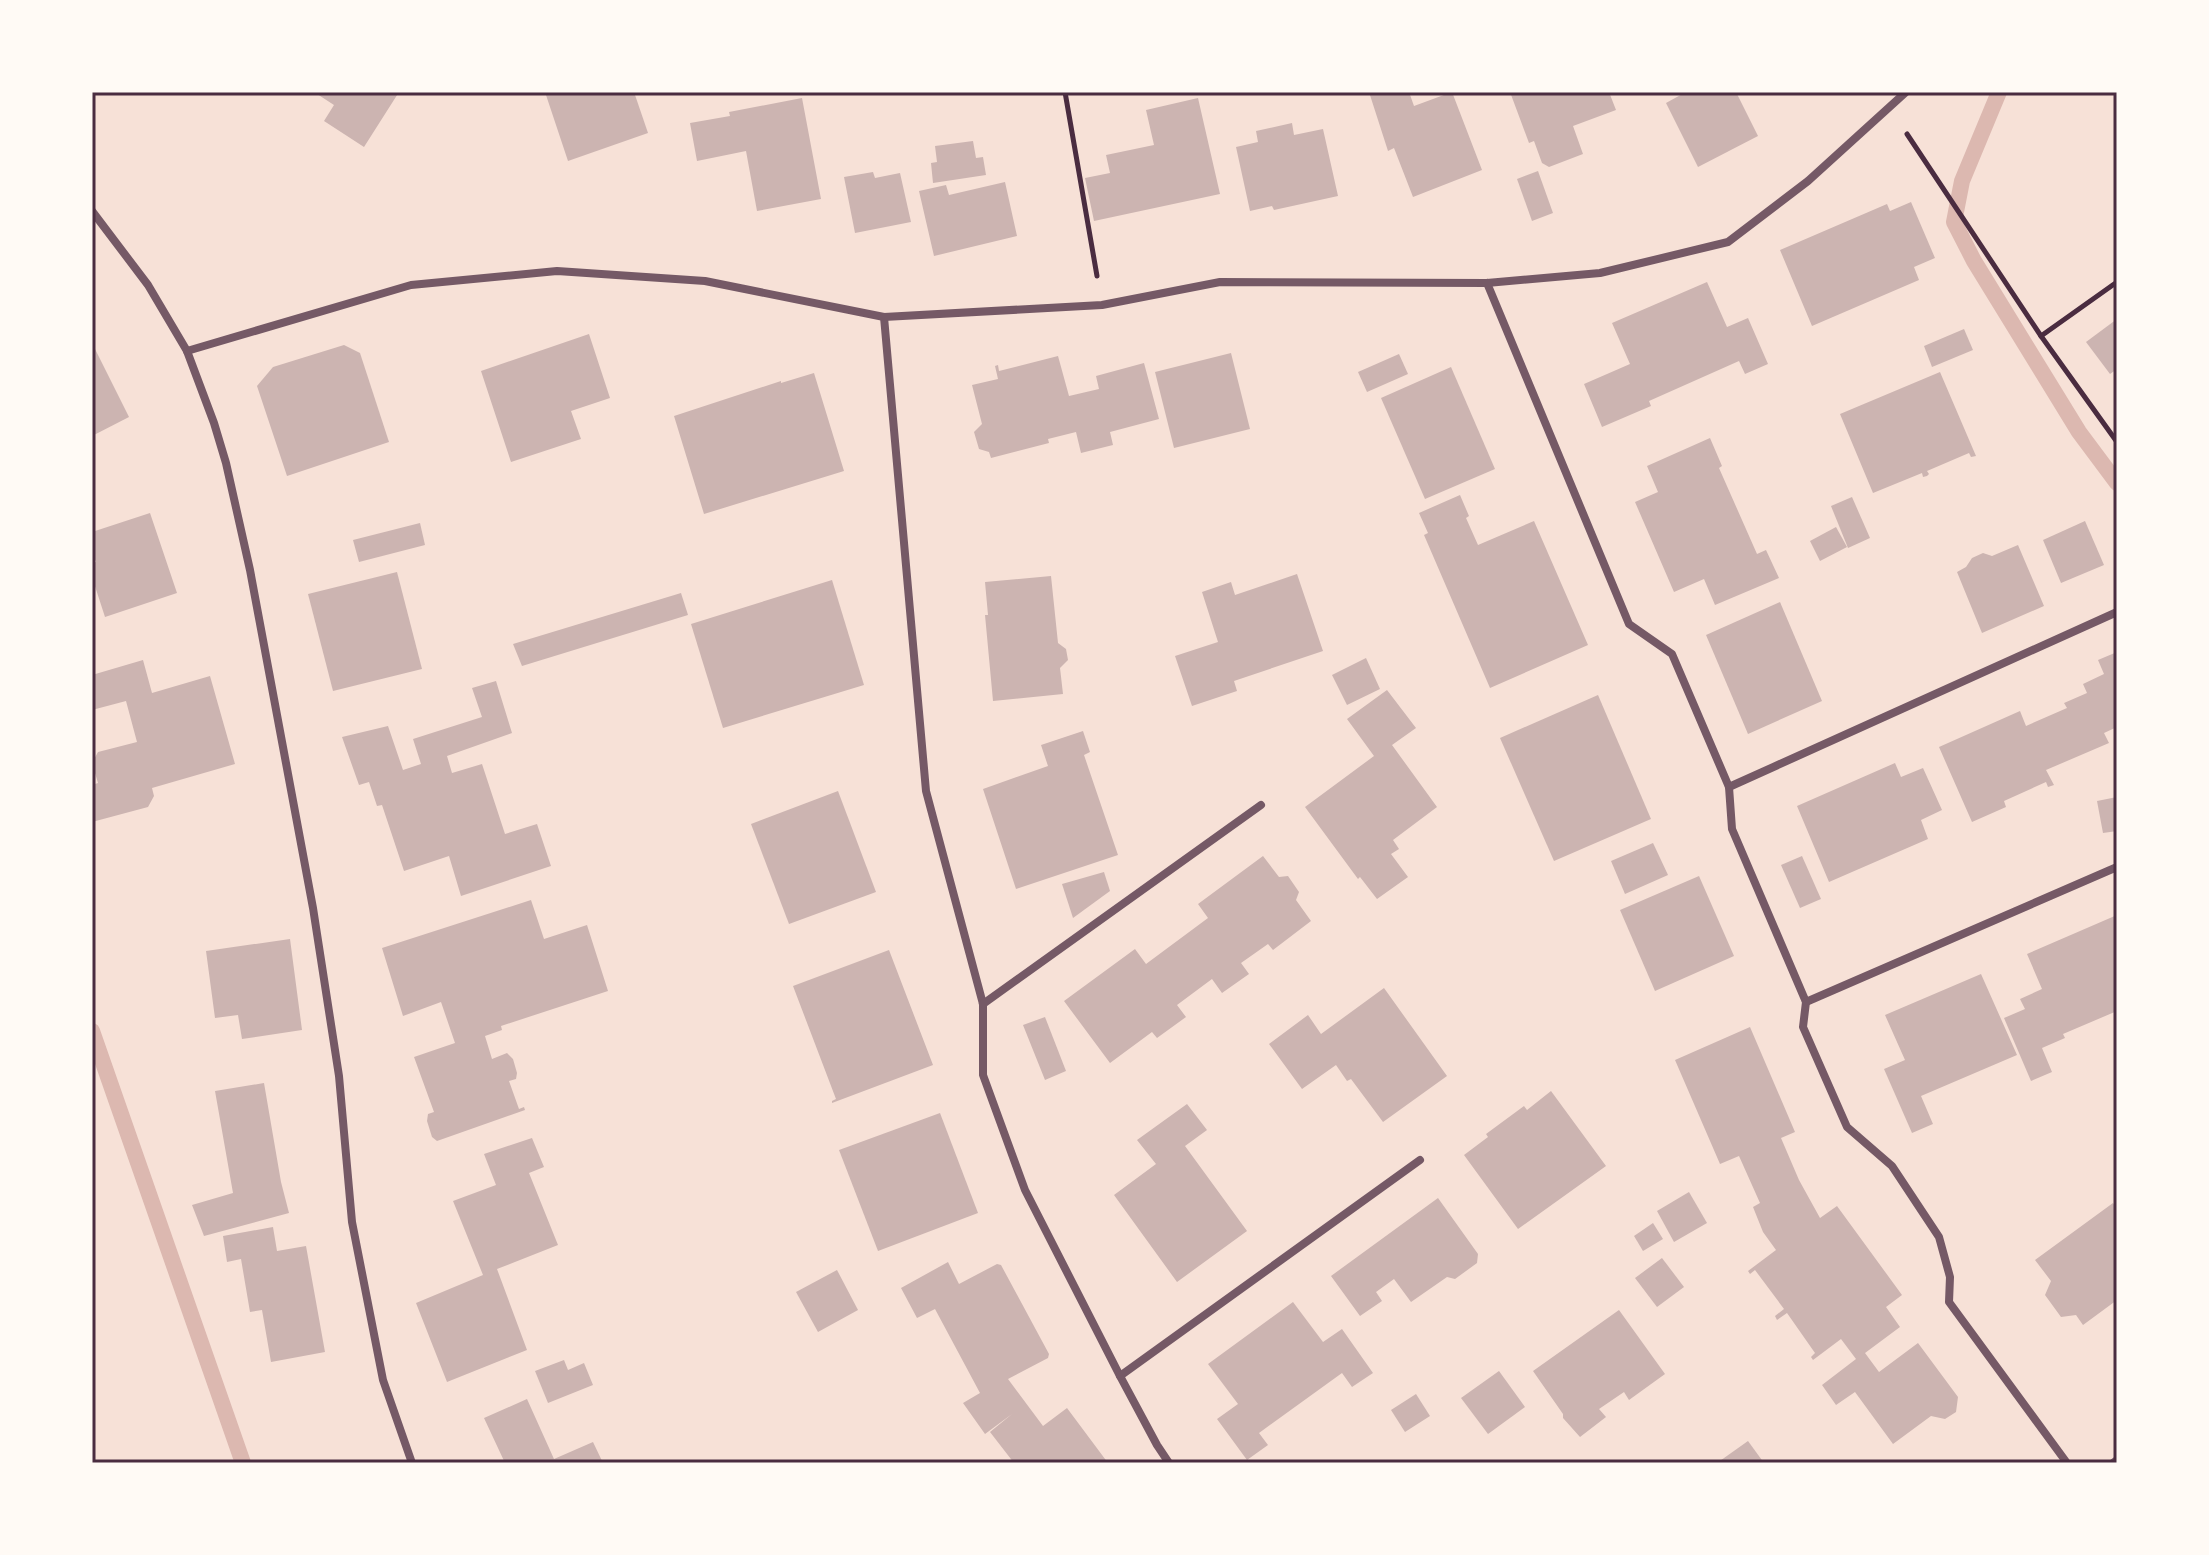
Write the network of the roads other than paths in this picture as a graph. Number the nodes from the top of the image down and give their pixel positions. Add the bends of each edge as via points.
1 (1906, 92) edge
2 (92, 211) edge
3 (1487, 283) junction
4 (884, 317) junction
5 (187, 351) junction
6 (2117, 612) edge
7 (1729, 787) junction
8 (1261, 805) dead end
9 (2117, 867) edge
10 (1806, 1002) junction
11 (983, 1004) junction
12 (1420, 1160) dead end
13 (1120, 1376) junction
14 (412, 1463) edge
15 (1169, 1463) edge
16 (2067, 1463) edge

1 - 3 street via 1808,181 1728,242 1600,273
2 - 5 street via 148,285
3 - 4 street via 1220,282 1102,305
3 - 7 street via 1629,624 1672,654
4 - 5 street via 705,281 557,271 411,285
4 - 11 street via 926,791
5 - 14 street via 226,463 250,570 337,1061 352,1222 383,1380
6 - 7 street
7 - 10 street via 1732,829
8 - 11 street
9 - 10 street
10 - 16 street via 1803,1027 1847,1127 1892,1166 1939,1237 1950,1277 1949,1302
11 - 13 street via 983,1075 1025,1190
12 - 13 street
13 - 15 street

